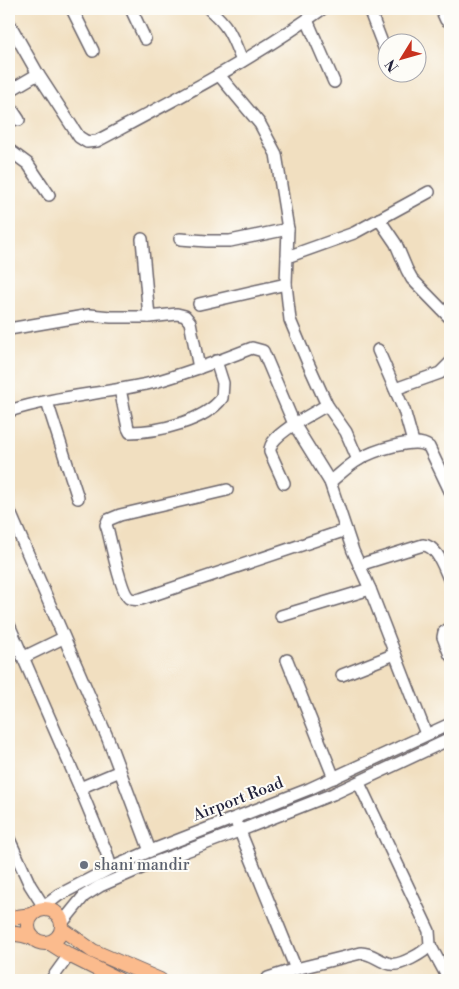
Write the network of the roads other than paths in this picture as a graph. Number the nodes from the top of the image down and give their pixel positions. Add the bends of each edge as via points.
1 (72, 9) edge
2 (131, 9) edge
3 (209, 9) edge
4 (322, 9) edge
5 (369, 9) edge
6 (441, 9) edge
7 (307, 20) junction
8 (446, 20) dead end
9 (9, 23) edge
10 (378, 32) edge
11 (145, 40) dead end
12 (93, 51) dead end
13 (242, 61) junction
14 (38, 74) junction
15 (219, 74) junction
16 (334, 82) dead end
17 (9, 91) edge
18 (9, 105) edge
19 (19, 120) dead end
20 (9, 150) edge
21 (429, 192) dead end
22 (49, 195) dead end
23 (380, 219) junction
24 (288, 229) junction
25 (142, 239) dead end
26 (180, 239) dead end
27 (288, 257) junction
28 (286, 284) junction
29 (199, 304) dead end
30 (149, 317) junction
31 (450, 318) edge
32 (9, 329) edge
33 (378, 350) dead end
34 (216, 361) junction
35 (450, 363) edge
36 (199, 368) junction
37 (120, 389) junction
38 (395, 390) junction
39 (47, 402) junction
40 (327, 405) junction
41 (9, 411) edge
42 (294, 424) junction
43 (413, 442) junction
44 (358, 460) junction
45 (330, 482) junction
46 (284, 483) dead end
47 (227, 490) dead end
48 (450, 491) edge
49 (78, 498) dead end
50 (9, 510) edge
51 (346, 530) junction
52 (359, 564) junction
53 (450, 581) edge
54 (370, 589) junction
55 (281, 616) dead end
56 (9, 625) edge
57 (450, 628) edge
58 (63, 638) junction
59 (395, 654) junction
60 (450, 655) edge
61 (24, 657) junction
62 (288, 660) dead end
63 (342, 676) dead end
64 (450, 724) edge
65 (426, 734) junction
66 (450, 739) edge
67 (120, 771) junction
68 (334, 778) junction
69 (359, 783) junction
70 (80, 788) junction
71 (235, 818) junction
72 (239, 831) junction
73 (9, 839) edge
74 (150, 850) junction
75 (110, 868) junction
76 (39, 910) junction
77 (9, 918) edge
78 (62, 926) junction
79 (9, 934) edge
80 (33, 938) junction
81 (50, 942) junction
82 (430, 945) junction
83 (69, 955) junction
84 (296, 969) junction
85 (268, 978) dead end
86 (50, 980) edge
87 (118, 980) edge
88 (160, 980) edge
89 (449, 980) edge

1 - 12 street
2 - 11 street
3 - 13 street via 225,23
4 - 7 street
5 - 10 street
6 - 8 street
7 - 13 street
7 - 16 street
9 - 14 street
13 - 15 street
14 - 15 street via 79,137 87,142 97,141
14 - 17 street
15 - 24 street via 260,124 276,154
18 - 19 street
20 - 22 street via 28,164
21 - 23 street
23 - 27 street via 345,237
23 - 31 street via 412,279
24 - 26 street via 230,241
24 - 27 street
25 - 30 street
27 - 28 street
28 - 29 street
28 - 40 street via 290,320
30 - 32 street via 90,315
30 - 36 street via 185,316 190,322
33 - 38 street
34 - 36 street
34 - 37 street via 223,383 222,398 186,422 130,432
34 - 42 street via 252,348 263,351
35 - 38 street via 440,373
36 - 37 street
37 - 39 street
38 - 43 street
39 - 41 street
39 - 49 street
40 - 42 street
40 - 44 street via 346,432
42 - 45 street
42 - 46 street via 270,446
43 - 44 street
43 - 48 street via 429,447
44 - 45 street
45 - 51 street
47 - 51 street via 108,520 106,525 128,597 140,599
50 - 58 street
51 - 52 street
52 - 53 street via 429,545
52 - 54 street
54 - 55 street
54 - 59 street
56 - 61 street
57 - 60 street via 444,632 443,638
58 - 61 street
58 - 67 street
59 - 63 street
59 - 65 street
61 - 70 street
62 - 68 street
64 - 65 street, Airport Road
65 - 68 street, Airport Road
66 - 69 street, Airport Road
67 - 70 street
67 - 74 street
68 - 71 street, Airport Road
69 - 72 street, Airport Road
69 - 82 street via 429,931
70 - 75 street
71 - 72 street
71 - 74 street, Airport Road
72 - 78 street, Airport Road via 100,886 84,896
72 - 84 street
73 - 76 street
74 - 75 street, Airport Road
75 - 76 street, Airport Road via 59,895
76 - 77 main road
76 - 78 main road via 54,912
76 - 80 main road via 29,920 28,930
78 - 81 main road via 58,937
78 - 88 main road via 93,951
79 - 80 main road
80 - 81 main road via 41,943
81 - 83 main road
82 - 84 street via 398,964 360,953
82 - 89 street
83 - 86 street
83 - 87 main road
84 - 85 street

